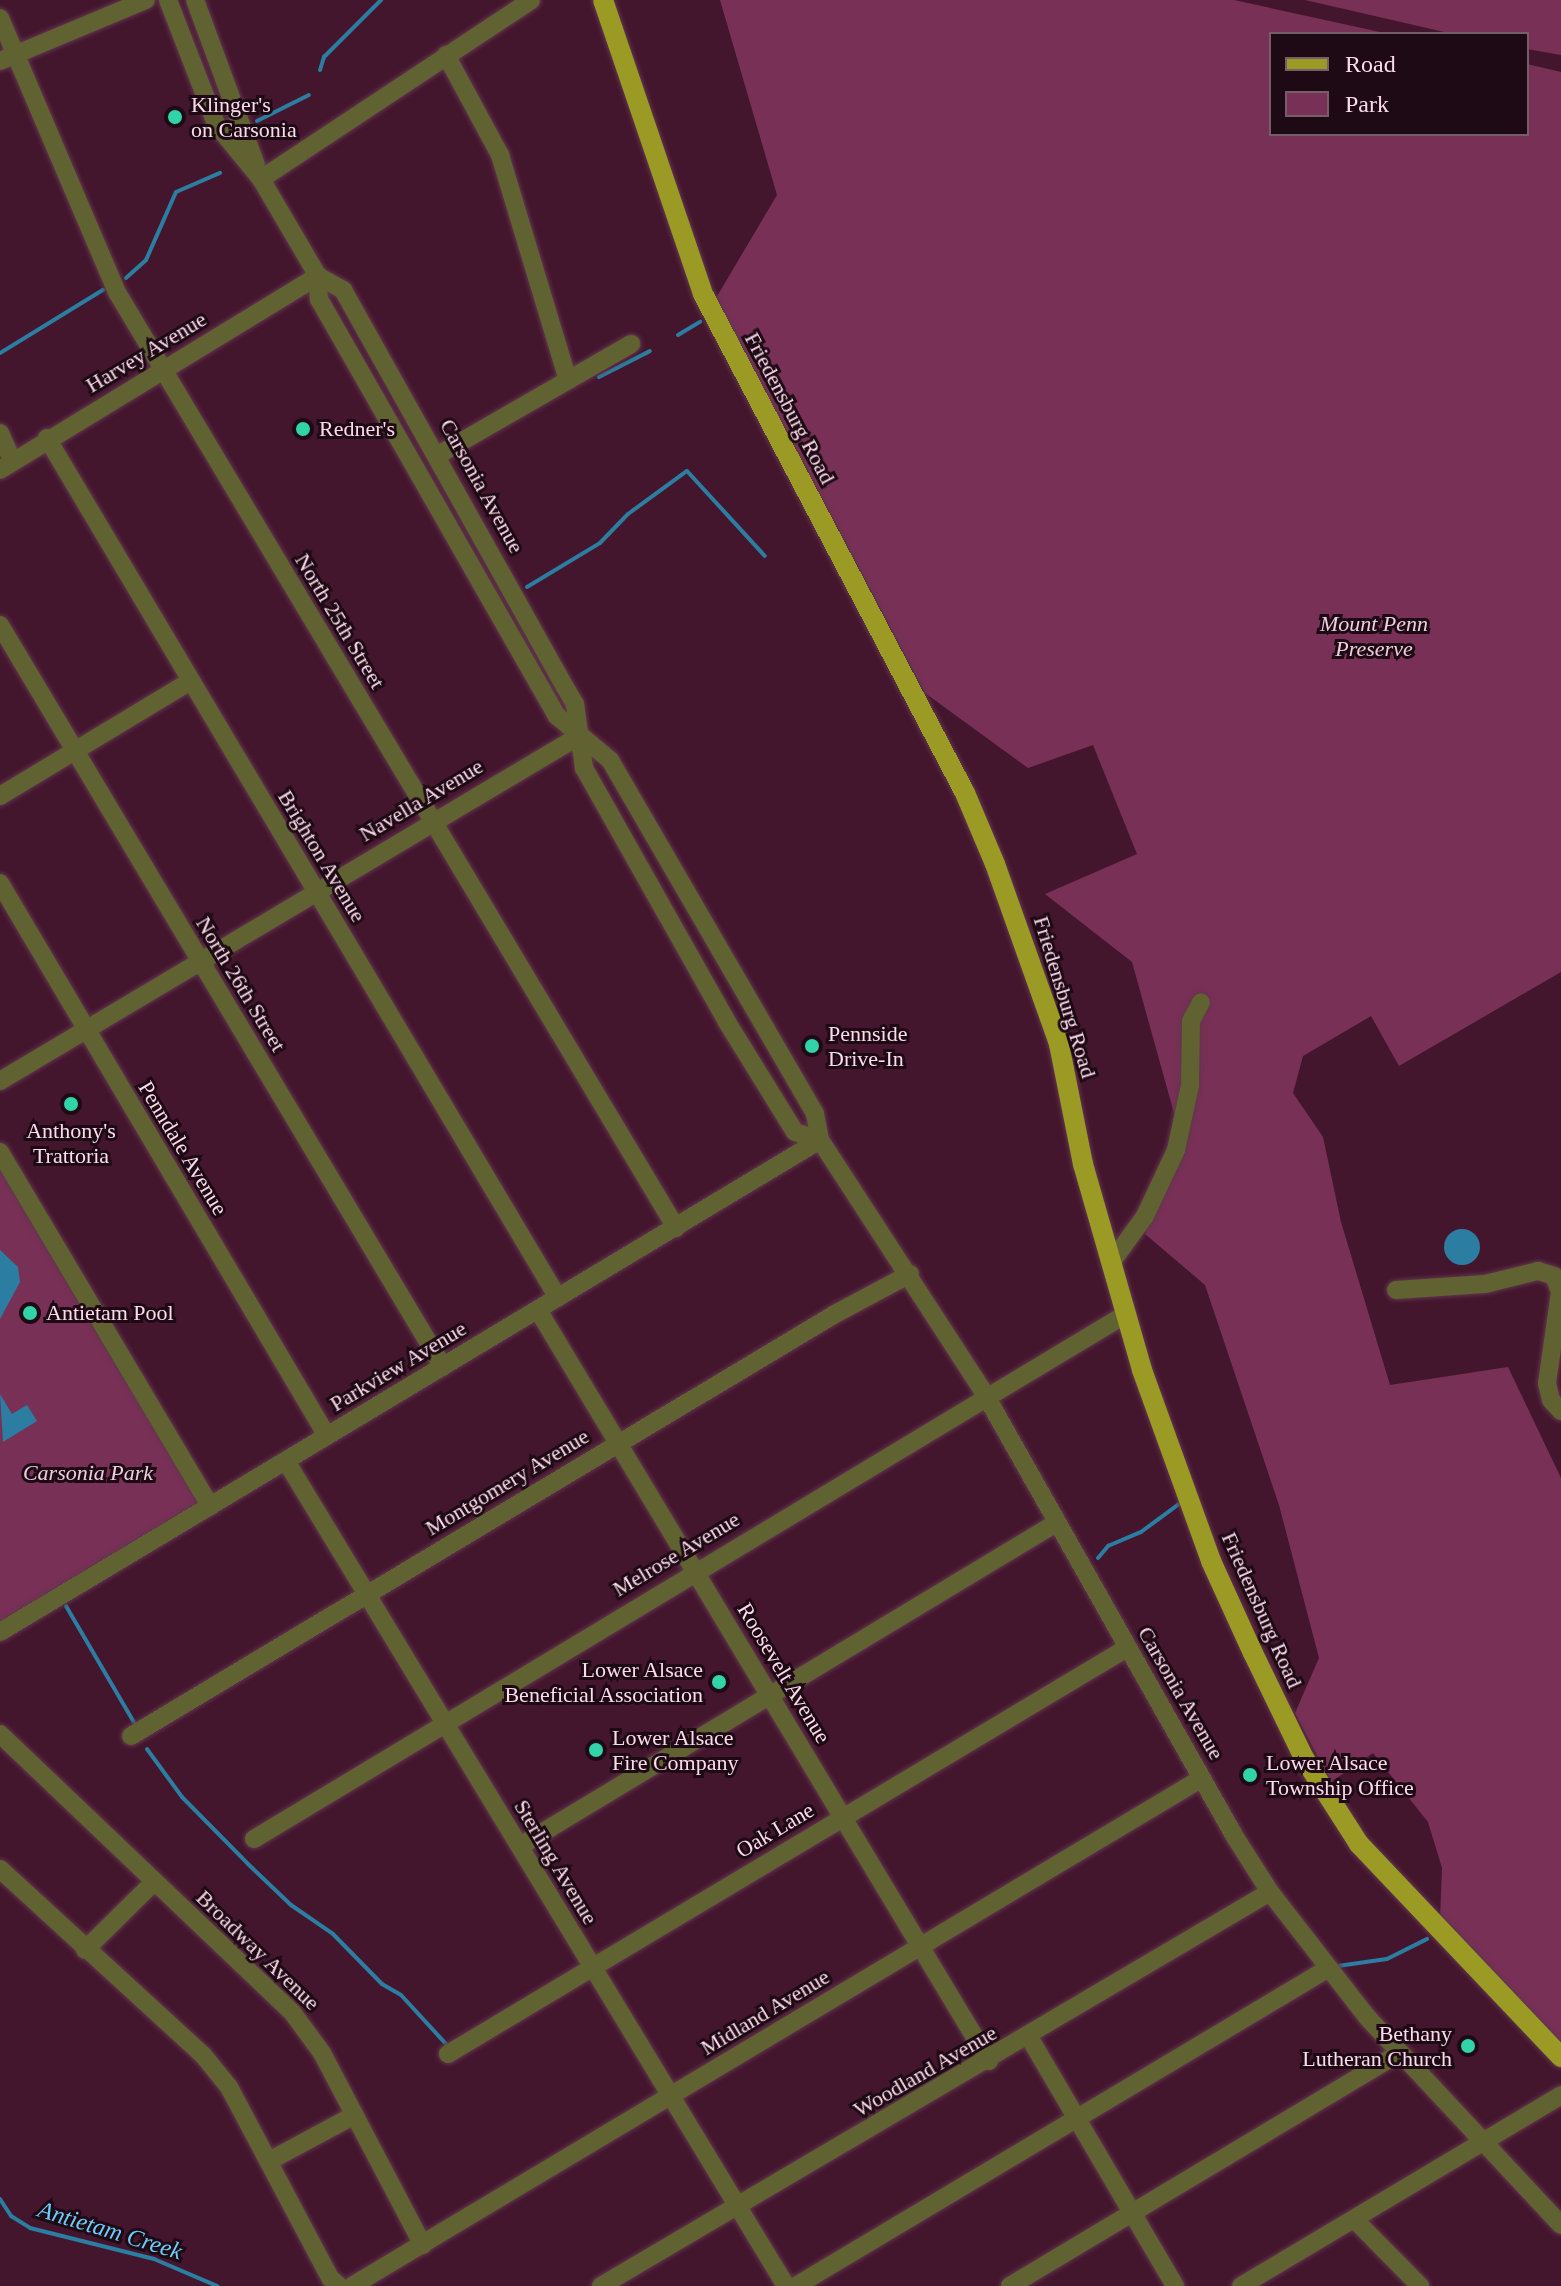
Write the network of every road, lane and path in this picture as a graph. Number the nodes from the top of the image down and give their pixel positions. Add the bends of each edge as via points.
1 (146, 0) edge
2 (168, 0) edge
3 (195, 0) edge
4 (531, 0) edge
5 (603, 0) edge
6 (0, 18) edge
7 (446, 55) junction
8 (8, 58) edge
9 (261, 179) junction
10 (318, 276) junction
11 (631, 344) dead end
12 (164, 370) junction
13 (568, 380) junction
14 (0, 433) edge
15 (47, 438) junction
16 (438, 455) junction
17 (6, 464) edge
18 (0, 625) edge
19 (189, 682) junction
20 (579, 736) junction
21 (74, 751) junction
22 (0, 796) edge
23 (430, 822) junction
24 (0, 883) edge
25 (315, 891) junction
26 (200, 961) junction
27 (1201, 1002) dead end
28 (85, 1030) junction
29 (0, 1081) edge
30 (820, 1140) junction
31 (0, 1152) edge
32 (676, 1228) junction
33 (1111, 1263) junction
34 (910, 1274) junction
35 (1396, 1290) dead end
36 (558, 1298) junction
37 (538, 1310) junction
38 (1126, 1314) junction
39 (443, 1367) junction
40 (986, 1396) junction
41 (1561, 1411) edge
42 (327, 1436) junction
43 (618, 1444) junction
44 (286, 1461) junction
45 (210, 1506) junction
46 (1056, 1523) junction
47 (694, 1571) junction
48 (366, 1593) junction
49 (0, 1632) edge
50 (1127, 1648) junction
51 (769, 1695) junction
52 (442, 1722) junction
53 (0, 1734) edge
54 (131, 1736) dead end
55 (1202, 1778) junction
56 (843, 1818) junction
57 (254, 1839) dead end
58 (520, 1846) junction
59 (0, 1869) edge
60 (154, 1882) junction
61 (1270, 1892) junction
62 (921, 1947) junction
63 (85, 1950) junction
64 (591, 1968) junction
65 (1327, 1969) junction
66 (1029, 2037) junction
67 (1399, 2053) junction
68 (448, 2054) dead end
69 (1561, 2057) edge
70 (989, 2061) junction
71 (1561, 2095) edge
72 (669, 2097) junction
73 (351, 2117) junction
74 (1077, 2120) junction
75 (1481, 2140) junction
76 (269, 2161) junction
77 (736, 2209) junction
78 (1133, 2213) junction
79 (1355, 2220) junction
80 (1561, 2225) edge
81 (423, 2245) junction
82 (1248, 2284) edge
83 (339, 2286) edge
84 (352, 2286) edge
85 (601, 2286) edge
86 (786, 2286) edge
87 (796, 2286) edge
88 (1010, 2286) edge
89 (1175, 2286) edge
90 (1420, 2286) edge

1 - 8 street
2 - 9 street, Carsonia Avenue via 216,124
3 - 9 street, Carsonia Avenue
4 - 7 street
5 - 33 main road, Friedensburg Road via 703,294 965,793 995,864 1059,1044
6 - 8 street, North 25th Street
7 - 9 street
7 - 13 street via 500,155
8 - 12 street, North 25th Street via 118,294
9 - 10 street, Carsonia Avenue
10 - 12 street, Harvey Avenue
10 - 16 street, Carsonia Avenue via 343,290
10 - 20 street, Carsonia Avenue via 319,299 557,716
11 - 13 street
12 - 15 street, Harvey Avenue
12 - 23 street, North 25th Street
13 - 16 street
14 - 17 street
15 - 17 street, Harvey Avenue
15 - 19 street, Brighton Avenue
16 - 20 street, Carsonia Avenue via 575,704
18 - 21 street, North 26th Street
19 - 21 street
19 - 25 street, Brighton Avenue
20 - 23 street, Navella Avenue
20 - 30 street, Carsonia Avenue via 610,760 815,1114
20 - 30 street, Carsonia Avenue via 584,768 727,1022 795,1132
21 - 22 street
21 - 26 street, North 26th Street
23 - 25 street, Navella Avenue
23 - 32 street, North 25th Street
24 - 28 street, Penndale Avenue
25 - 26 street, Navella Avenue
25 - 36 street, Brighton Avenue
26 - 28 street, Navella Avenue
26 - 39 street, North 26th Street
27 - 33 street via 1191,1021 1190,1085 1176,1150 1145,1216
28 - 29 street, Navella Avenue
28 - 42 street, Penndale Avenue
30 - 32 street, Parkview Avenue
30 - 34 street, Carsonia Avenue
31 - 45 street
32 - 36 street, Parkview Avenue
33 - 38 main road, Friedensburg Road
34 - 40 street, Carsonia Avenue
34 - 43 street, Montgomery Avenue
35 - 41 street via 1485,1284 1538,1271 1554,1276 1560,1292 1547,1383 1551,1400
36 - 37 street, Parkview Avenue
37 - 39 street, Parkview Avenue
37 - 43 street, Roosevelt Avenue
38 - 40 street, Melrose Avenue
38 - 69 main road, Friedensburg Road via 1211,1561 1323,1792 1379,1870
39 - 42 street, Parkview Avenue
40 - 46 street, Carsonia Avenue
40 - 47 street, Melrose Avenue
42 - 44 street, Parkview Avenue
43 - 47 street, Roosevelt Avenue
43 - 48 street, Montgomery Avenue
44 - 45 street, Parkview Avenue
44 - 48 street, Sterling Avenue
45 - 49 street, Parkview Avenue
46 - 50 street, Carsonia Avenue
46 - 51 street
47 - 51 street, Roosevelt Avenue
47 - 52 street, Melrose Avenue
48 - 52 street, Sterling Avenue
48 - 54 street, Montgomery Avenue
50 - 55 street, Carsonia Avenue
50 - 56 street, Oak Lane
51 - 56 street, Roosevelt Avenue
51 - 58 street
52 - 57 street, Melrose Avenue
52 - 58 street, Sterling Avenue
53 - 60 street, Broadway Avenue
55 - 61 street, Carsonia Avenue
55 - 62 street, Midland Avenue
56 - 62 street, Roosevelt Avenue
56 - 64 street, Oak Lane
58 - 64 street, Sterling Avenue
59 - 63 street
60 - 63 street
60 - 73 street, Broadway Avenue via 292,2012 322,2053
61 - 65 street, Carsonia Avenue
61 - 66 street, Woodland Avenue
62 - 70 street, Roosevelt Avenue
62 - 72 street, Midland Avenue
63 - 76 street via 203,2055 229,2087
64 - 68 street, Oak Lane
64 - 72 street, Sterling Avenue
65 - 67 street, Carsonia Avenue
65 - 74 street
66 - 70 street, Woodland Avenue
66 - 74 street
67 - 75 street, Carsonia Avenue
67 - 78 street
70 - 77 street, Woodland Avenue
71 - 75 street
72 - 77 street, Sterling Avenue
72 - 81 street, Midland Avenue
73 - 76 street
73 - 81 street, Broadway Avenue
74 - 78 street
74 - 87 street
75 - 79 street via 1445,2168
75 - 80 street, Carsonia Avenue
76 - 83 street
77 - 85 street, Woodland Avenue
77 - 86 street, Sterling Avenue
78 - 88 street
78 - 89 street
79 - 82 street
79 - 90 street
81 - 84 street, Midland Avenue

